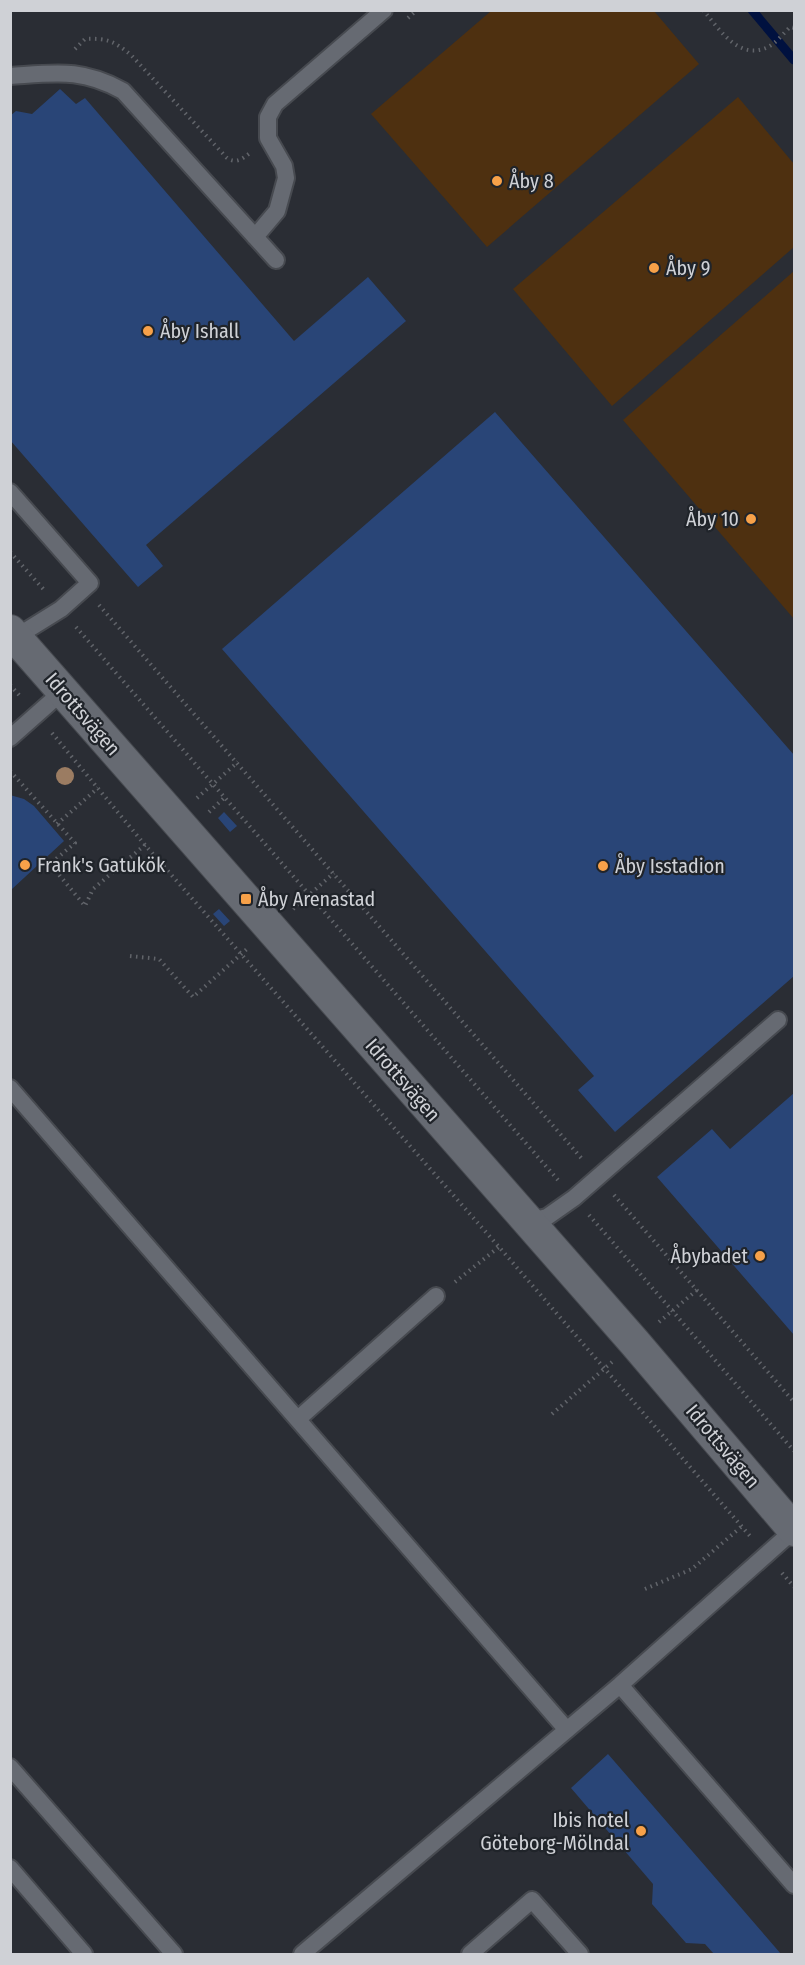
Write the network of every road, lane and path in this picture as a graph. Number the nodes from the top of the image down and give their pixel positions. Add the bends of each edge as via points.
1 (384, 10) edge
2 (417, 10) edge
3 (703, 10) edge
4 (399, 26) dead end
5 (792, 28) edge
6 (72, 52) dead end
7 (10, 76) edge
8 (268, 138) junction
9 (255, 237) junction
10 (276, 260) dead end
11 (10, 492) edge
12 (10, 552) edge
13 (85, 588) junction
14 (61, 609) junction
15 (13, 634) edge
16 (10, 685) edge
17 (63, 691) junction
18 (37, 714) junction
19 (10, 738) edge
20 (10, 771) edge
21 (98, 788) junction
22 (225, 797) junction
23 (216, 821) dead end
24 (57, 824) junction
25 (151, 840) dead end
26 (145, 845) junction
27 (334, 873) junction
28 (310, 894) junction
29 (272, 928) junction
30 (241, 955) junction
31 (130, 956) dead end
32 (778, 1020) dead end
33 (10, 1088) edge
34 (598, 1176) junction
35 (574, 1198) junction
36 (527, 1222) junction
37 (499, 1247) junction
38 (436, 1296) joint
39 (795, 1401) edge
40 (298, 1419) junction
41 (795, 1451) edge
42 (741, 1527) junction
43 (794, 1530) edge
44 (766, 1554) junction
45 (795, 1587) edge
46 (645, 1589) dead end
47 (620, 1685) junction
48 (567, 1730) junction
49 (10, 1767) edge
50 (10, 1868) edge
51 (795, 1885) edge
52 (84, 1954) edge
53 (174, 1954) edge
54 (302, 1954) edge
55 (470, 1954) edge
56 (580, 1954) edge

1 - 8 lane via 274,104 268,117
2 - 4 path
3 - 5 path via 732,44 751,51 770,46
6 - 8 path via 85,39 117,43 232,161
7 - 9 lane via 80,74 104,80 123,91
8 - 9 lane via 284,166 286,178 277,211
9 - 10 lane
11 - 13 lane via 90,584
12 - 14 path
13 - 14 lane
13 - 27 path
14 - 15 lane
14 - 22 path
15 - 17 street, Idrottsvägen
16 - 18 path
17 - 18 lane
17 - 29 street, Idrottsvägen
18 - 19 lane
18 - 21 path
20 - 24 path
21 - 24 path
21 - 26 path
22 - 23 path via 208,813
22 - 28 path
24 - 26 path via 75,843 51,864 85,906 93,889
25 - 26 path
26 - 30 path
27 - 28 path
27 - 34 path
28 - 29 path
28 - 35 path
29 - 30 path
29 - 36 street, Idrottsvägen
30 - 31 path via 193,997 159,959
30 - 37 path
32 - 34 lane
33 - 40 lane
34 - 35 lane
34 - 39 path
35 - 36 lane via 546,1217
35 - 41 path
36 - 43 street, Idrottsvägen
37 - 38 path
37 - 42 path
38 - 40 lane
40 - 48 lane
42 - 44 path
42 - 46 path via 692,1569
43 - 44 lane
44 - 45 path
44 - 47 lane
47 - 48 lane
47 - 51 lane
48 - 54 lane
49 - 53 lane
50 - 52 lane
55 - 56 lane via 532,1900

